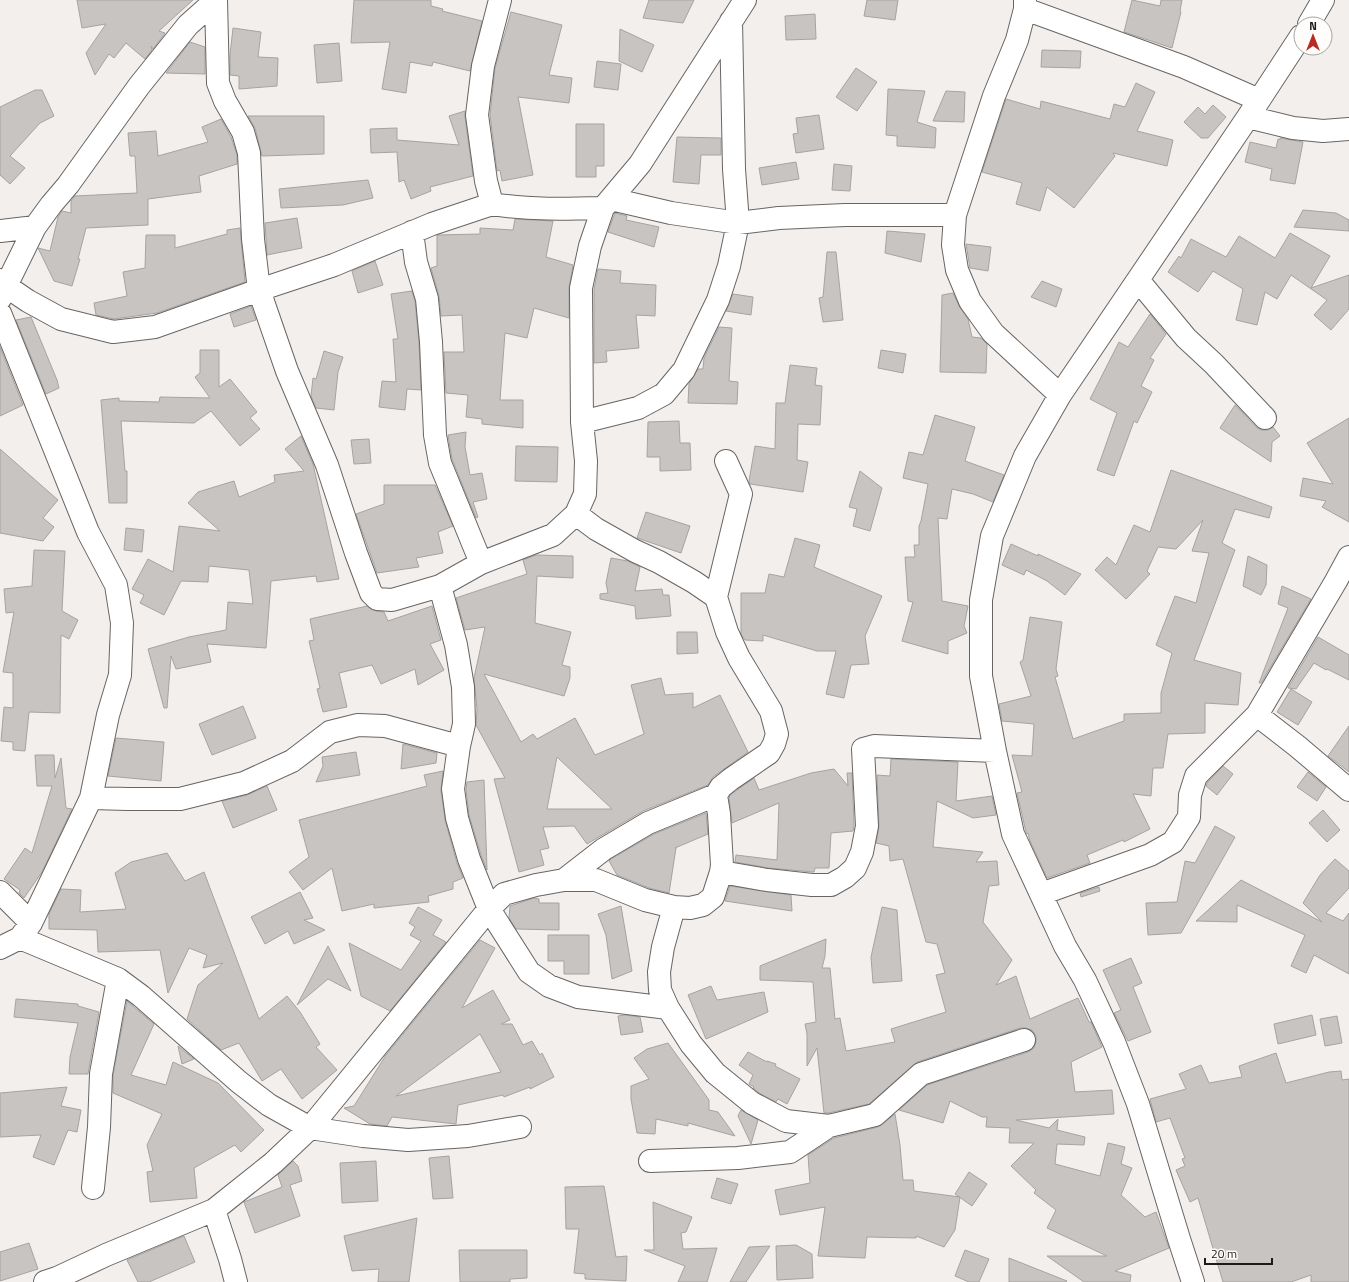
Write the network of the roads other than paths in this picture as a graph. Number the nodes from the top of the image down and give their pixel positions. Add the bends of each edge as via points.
1 (216, 0) edge
2 (500, 0) edge
3 (745, 0) edge
4 (1323, 0) edge
5 (1025, 4) edge
6 (1314, 16) edge
7 (731, 21) junction
8 (1293, 48) edge
9 (1254, 108) junction
10 (1349, 129) edge
11 (492, 204) junction
12 (607, 204) junction
13 (955, 215) junction
14 (738, 223) junction
15 (35, 228) junction
16 (0, 231) edge
17 (412, 232) junction
18 (1138, 280) junction
19 (2, 289) edge
20 (258, 290) junction
21 (0, 314) edge
22 (1060, 395) junction
23 (1265, 418) dead end
24 (582, 422) junction
25 (726, 462) dead end
26 (576, 514) junction
27 (1349, 557) edge
28 (481, 563) junction
29 (440, 586) junction
30 (716, 598) junction
31 (1257, 715) junction
32 (459, 746) junction
33 (994, 751) junction
34 (1349, 790) edge
35 (716, 795) junction
36 (91, 798) junction
37 (721, 872) junction
38 (564, 880) junction
39 (0, 892) edge
40 (1041, 894) junction
41 (674, 907) junction
42 (489, 908) junction
43 (26, 930) junction
44 (0, 948) edge
45 (118, 979) junction
46 (668, 1008) junction
47 (1024, 1040) dead end
48 (829, 1126) junction
49 (520, 1127) dead end
50 (310, 1128) junction
51 (650, 1161) dead end
52 (93, 1188) dead end
53 (214, 1210) junction
54 (45, 1282) edge
55 (236, 1282) edge
56 (1193, 1282) edge

1 - 15 street via 188,25 138,86
1 - 20 street via 218,83 224,102 242,132 249,153
2 - 11 street via 483,66 477,115 486,181
3 - 7 street
4 - 6 street
5 - 9 street via 1184,67
5 - 13 street via 1017,40 994,96
7 - 12 street via 640,164
7 - 14 street via 734,169
8 - 9 street
9 - 10 street via 1293,128 1323,131
9 - 18 street
11 - 12 street via 558,209
11 - 17 street
12 - 14 street
12 - 24 street via 590,246 581,288
13 - 14 street via 845,215
13 - 22 street via 953,245 956,270 970,301 993,332
14 - 24 street via 729,266 718,300 684,370 664,394 638,408
15 - 16 street
15 - 19 street
17 - 20 street via 334,265
17 - 28 street via 416,262 427,299 435,435 440,463
18 - 22 street
18 - 23 street via 1186,338
19 - 20 street via 61,318 113,332 154,327
20 - 29 street via 327,465 372,593 377,599 392,600
21 - 36 street via 88,532 116,585 122,623 120,675 108,715
22 - 33 street via 1024,456 992,536 981,600 981,676
24 - 26 street via 586,461 585,494
25 - 30 street via 741,494
26 - 28 street via 553,535
26 - 30 street via 596,529 694,582
27 - 31 street
28 - 29 street
29 - 32 street via 456,645 463,687 464,724
30 - 35 street via 739,658 771,711 777,734 769,753 721,786
31 - 34 street
31 - 40 street via 1196,776 1190,795 1190,817 1174,842 1150,855
32 - 36 street via 385,726 358,725 330,732 292,762 244,783 180,799
32 - 42 street via 453,789 457,818 469,860
33 - 37 street via 874,746 863,749 867,826 862,852 855,868 831,884 812,885
33 - 40 street via 1012,834
35 - 37 street
35 - 38 street via 648,823 604,849
36 - 43 street
37 - 41 street via 713,897 703,905 690,908
38 - 41 street via 596,880 645,900
38 - 42 street via 504,894
39 - 43 street
40 - 56 street via 1114,1042 1138,1104
41 - 46 street via 659,972 660,990
42 - 46 street via 529,972 549,986 578,997
42 - 50 street
43 - 44 street
43 - 45 street
45 - 50 street via 239,1082 270,1105
45 - 52 street via 101,1074
46 - 48 street via 691,1044 715,1073 752,1103 786,1121
47 - 48 street via 921,1074 875,1115
48 - 51 street via 790,1152 738,1158
49 - 50 street via 468,1136 408,1140
50 - 53 street via 274,1163
53 - 54 street
53 - 55 street

